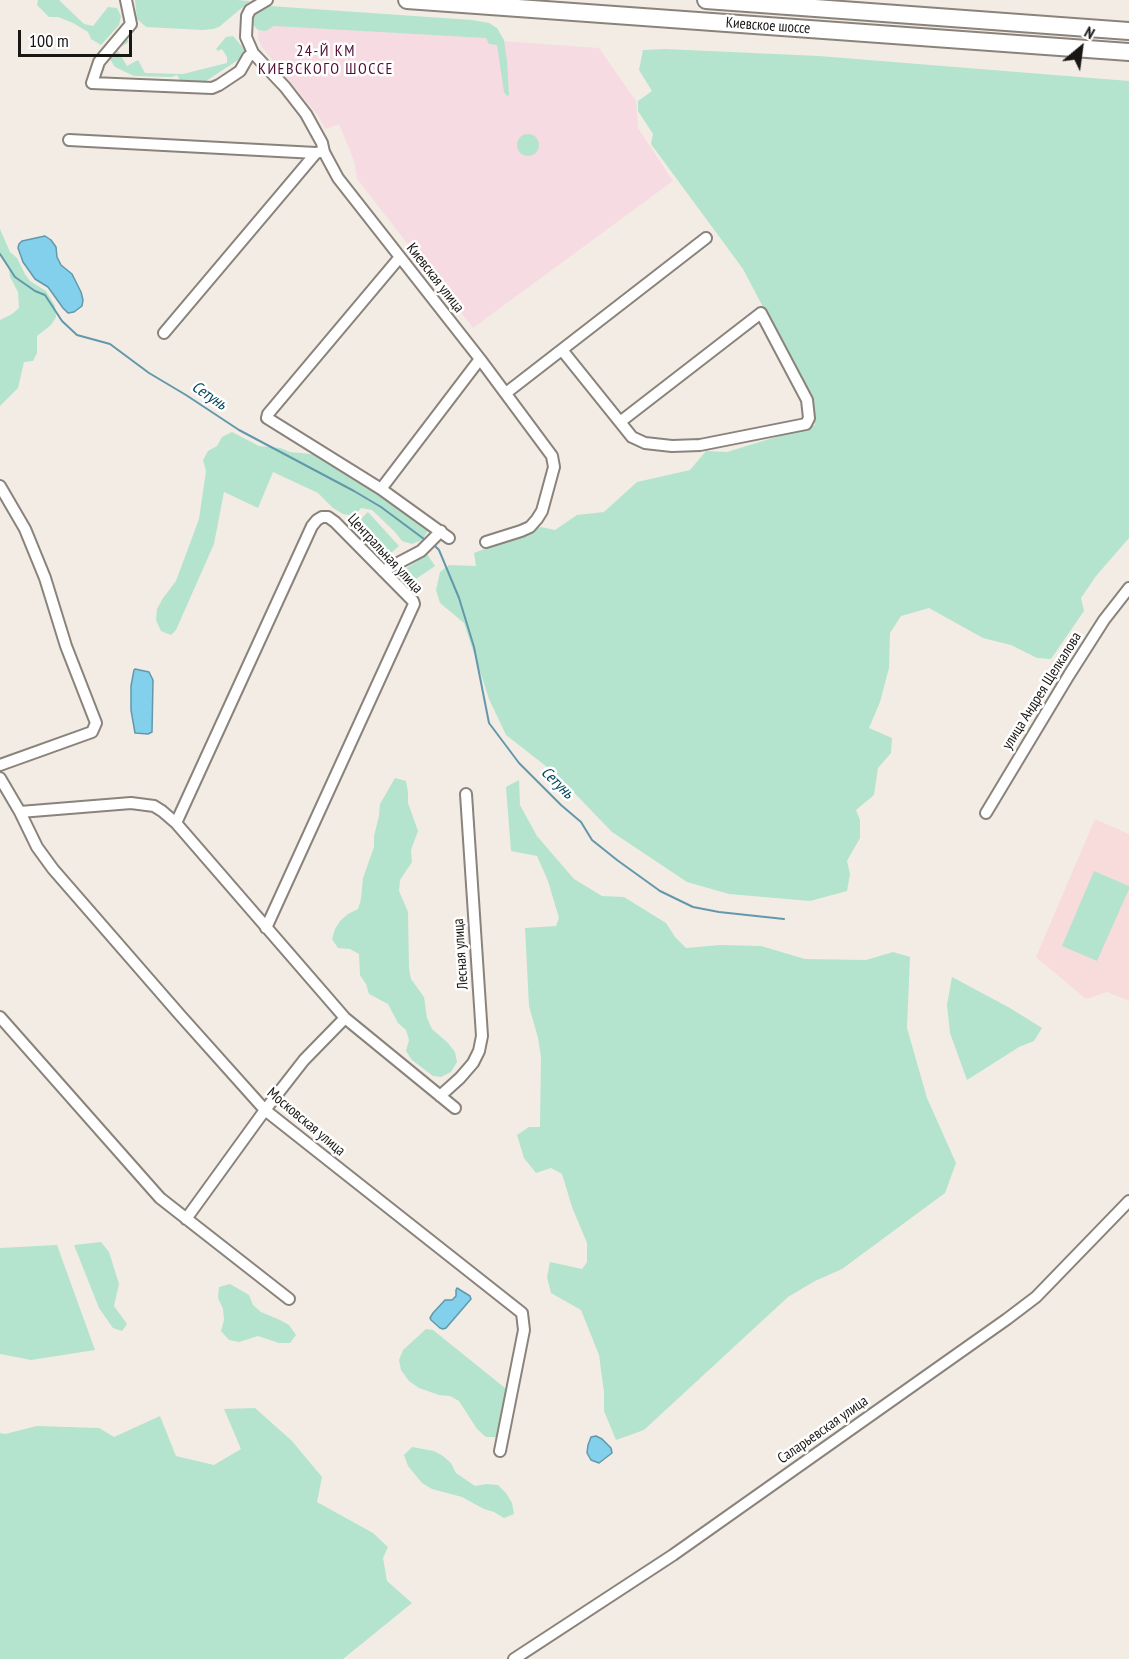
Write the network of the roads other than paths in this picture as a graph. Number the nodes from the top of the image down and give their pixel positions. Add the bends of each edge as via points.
1 (126, 0) edge
2 (267, 0) edge
3 (407, 0) edge
4 (706, 0) edge
5 (1129, 31) edge
6 (1129, 52) edge
7 (253, 53) junction
8 (69, 140) dead end
9 (320, 153) junction
10 (706, 238) dead end
11 (399, 257) junction
12 (164, 333) dead end
13 (562, 350) junction
14 (480, 359) junction
15 (506, 393) junction
16 (620, 422) junction
17 (0, 486) edge
18 (381, 489) junction
19 (486, 542) dead end
20 (383, 571) junction
21 (1129, 588) edge
22 (1124, 603) edge
23 (0, 765) edge
24 (0, 778) edge
25 (466, 794) dead end
26 (20, 812) junction
27 (986, 813) dead end
28 (176, 824) junction
29 (266, 928) junction
30 (0, 1017) edge
31 (345, 1018) junction
32 (440, 1096) junction
33 (455, 1107) dead end
34 (265, 1110) junction
35 (1129, 1201) edge
36 (186, 1219) junction
37 (289, 1299) dead end
38 (500, 1451) dead end
39 (514, 1659) edge

1 - 7 street via 131,24 99,62 92,83 212,88 240,71
2 - 7 street, Киевская улица via 250,10 246,21 246,37
3 - 6 highway, Киевское шоссе
4 - 5 highway, Киевское шоссе
7 - 9 street, Киевская улица via 306,114 322,143
8 - 9 street
9 - 11 street, Киевская улица
9 - 12 street
10 - 13 street
11 - 14 street, Киевская улица
11 - 18 street via 267,414 269,420
13 - 15 street
13 - 16 street
14 - 15 street, Киевская улица
14 - 18 street
15 - 19 street, Киевская улица via 552,456 554,467 537,519 522,531
16 - 16 street via 761,313 807,400 809,418 806,424 700,445 672,446 645,443 632,437
17 - 23 street via 25,529 45,578 96,723 92,732
18 - 20 street via 445,534 421,552
20 - 28 street, Центральная улица via 335,522 322,517 312,526
20 - 29 street, Центральная улица via 413,601 414,607
21 - 22 street, улица Андрея Щелкалова
22 - 27 street, улица Андрея Щелкалова via 1104,620
24 - 26 street, Московская улица
25 - 32 street, Лесная улица via 482,1036 473,1063
26 - 28 street via 143,804 154,806
26 - 34 street, Московская улица via 37,847 59,876
28 - 29 street
29 - 31 street
30 - 36 street via 160,1198
31 - 32 street
31 - 34 street via 304,1060
32 - 33 street
34 - 36 street
34 - 38 street, Московская улица via 522,1313 524,1330
35 - 39 street, Саларьевская улица via 1036,1298 673,1555
36 - 37 street

